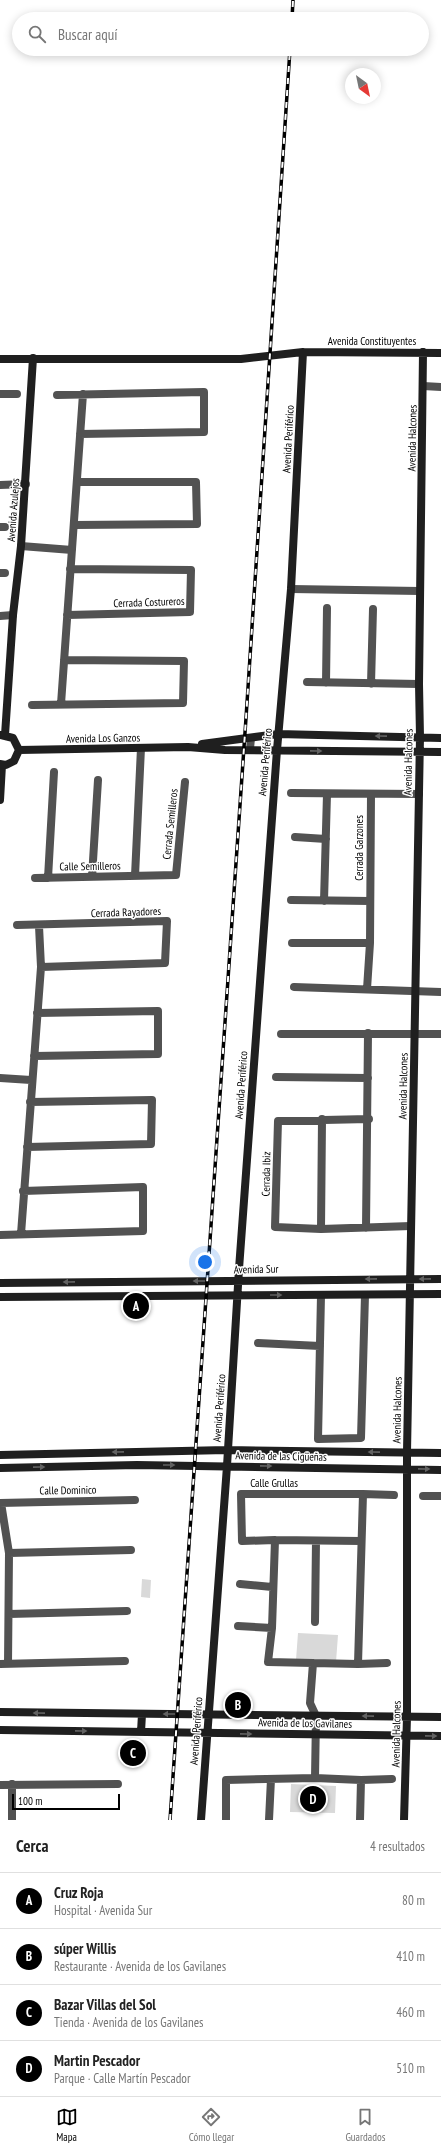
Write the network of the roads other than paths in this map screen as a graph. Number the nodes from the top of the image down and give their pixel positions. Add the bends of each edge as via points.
1 (303, 352) junction
2 (423, 352) junction
3 (441, 353) edge
4 (33, 358) junction
5 (0, 359) edge
6 (428, 386) junction
7 (441, 387) edge
8 (0, 394) edge
9 (17, 394) dead end
10 (83, 394) junction
11 (57, 395) dead end
12 (80, 434) junction
13 (77, 482) junction
14 (26, 484) junction
15 (0, 485) edge
16 (74, 525) junction
17 (21, 546) junction
18 (72, 550) junction
19 (70, 569) junction
20 (291, 589) junction
21 (420, 591) junction
22 (327, 608) dead end
23 (373, 609) dead end
24 (12, 615) junction
25 (67, 615) junction
26 (0, 616) edge
27 (64, 660) junction
28 (306, 682) dead end
29 (326, 683) junction
30 (371, 684) junction
31 (419, 684) junction
32 (62, 704) junction
33 (32, 705) dead end
34 (278, 734) junction
35 (2, 735) edge
36 (420, 737) junction
37 (251, 738) junction
38 (441, 738) edge
39 (225, 741) junction
40 (188, 747) junction
41 (141, 748) junction
42 (250, 749) junction
43 (19, 750) junction
44 (225, 750) junction
45 (277, 750) junction
46 (419, 752) junction
47 (441, 752) edge
48 (1, 765) edge
49 (54, 772) dead end
50 (98, 780) dead end
51 (185, 782) dead end
52 (291, 792) dead end
53 (327, 794) junction
54 (371, 794) junction
55 (418, 794) junction
56 (0, 800) edge
57 (295, 837) dead end
58 (326, 839) junction
59 (135, 876) junction
60 (92, 877) junction
61 (35, 878) dead end
62 (48, 878) junction
63 (291, 900) dead end
64 (324, 901) junction
65 (370, 901) junction
66 (17, 925) dead end
67 (39, 926) junction
68 (292, 943) dead end
69 (370, 943) junction
70 (41, 967) junction
71 (294, 987) dead end
72 (367, 989) junction
73 (419, 991) junction
74 (441, 992) edge
75 (37, 1012) junction
76 (368, 1033) junction
77 (411, 1033) junction
78 (281, 1034) dead end
79 (441, 1034) edge
80 (34, 1056) junction
81 (276, 1077) dead end
82 (0, 1078) edge
83 (368, 1078) junction
84 (32, 1080) junction
85 (30, 1102) junction
86 (322, 1119) junction
87 (368, 1119) junction
88 (27, 1147) junction
89 (23, 1191) junction
90 (406, 1226) junction
91 (366, 1228) junction
92 (321, 1229) junction
93 (21, 1234) junction
94 (0, 1235) edge
95 (410, 1279) junction
96 (441, 1279) edge
97 (148, 1281) junction
98 (238, 1281) junction
99 (0, 1283) edge
100 (410, 1294) junction
101 (441, 1294) edge
102 (237, 1295) junction
103 (321, 1295) junction
104 (365, 1295) junction
105 (148, 1296) junction
106 (0, 1297) edge
107 (258, 1343) dead end
108 (320, 1346) junction
109 (227, 1450) junction
110 (407, 1452) junction
111 (441, 1453) edge
112 (0, 1455) edge
113 (228, 1466) junction
114 (0, 1468) edge
115 (407, 1469) junction
116 (441, 1470) edge
117 (363, 1494) junction
118 (394, 1495) dead end
119 (423, 1496) dead end
120 (441, 1496) edge
121 (135, 1500) dead end
122 (1, 1503) edge
123 (275, 1540) junction
124 (316, 1541) junction
125 (361, 1541) junction
126 (131, 1550) dead end
127 (9, 1553) junction
128 (240, 1584) dead end
129 (272, 1587) junction
130 (127, 1611) dead end
131 (9, 1614) junction
132 (315, 1622) dead end
133 (238, 1626) dead end
134 (272, 1628) junction
135 (125, 1661) dead end
136 (387, 1663) dead end
137 (4, 1664) edge
138 (313, 1664) junction
139 (358, 1664) junction
140 (0, 1712) edge
141 (142, 1714) junction
142 (208, 1715) junction
143 (316, 1716) junction
144 (407, 1717) junction
145 (441, 1717) edge
146 (0, 1730) edge
147 (141, 1732) junction
148 (207, 1733) junction
149 (315, 1735) junction
150 (407, 1736) junction
151 (441, 1736) edge
152 (315, 1778) junction
153 (271, 1779) junction
154 (361, 1780) junction
155 (392, 1780) dead end
156 (12, 1784) junction
157 (118, 1784) dead end
158 (0, 1785) edge
159 (12, 1820) edge
160 (202, 1820) edge
161 (226, 1820) edge
162 (269, 1820) edge
163 (360, 1820) edge
164 (404, 1820) edge

1 - 2 main road, Avenida Constituyentes
1 - 4 main road, Avenida Constituyentes via 241,359
1 - 20 main road, Avenida Periférico
2 - 3 main road, Avenida Constituyentes
2 - 6 main road, Avenida Halcones
4 - 5 main road, Avenida Constituyentes
4 - 14 main road, Avenida Azulejos
6 - 7 street
6 - 21 main road, Avenida Halcones
8 - 9 street
10 - 11 street
10 - 12 street
10 - 12 street via 204,392 204,432
12 - 13 street
13 - 16 street
13 - 16 street via 196,482 197,524
14 - 15 street
14 - 17 main road, Avenida Azulejos
16 - 18 street
17 - 18 street
17 - 24 main road, Avenida Azulejos
18 - 19 street
19 - 25 street
19 - 25 street, Cerrada Costureros via 191,570 190,612
20 - 21 street
20 - 34 main road, Avenida Periférico
21 - 31 main road, Avenida Halcones
22 - 29 street
23 - 30 street
24 - 26 street
24 - 35 main road, Avenida Azulejos
25 - 27 street
27 - 32 street
27 - 32 street via 184,661 183,703
28 - 29 street
29 - 30 street
30 - 31 street
31 - 36 main road, Avenida Halcones
32 - 33 street
36 -> 34 main road
34 - 37 main road
34 - 45 main road, Avenida Periférico
35 - 43 main road, Avenida Azulejos via 16,742
36 - 38 main road
36 - 46 main road, Avenida Halcones
37 - 39 main road
37 - 42 street
39 - 40 main road
39 - 44 street
40 - 41 main road, Avenida Los Ganzos
40 - 44 main road
41 - 43 main road, Avenida Los Ganzos
41 - 59 street, Calle Semilleros
42 - 44 main road
42 - 45 main road
43 - 48 main road via 14,761
45 -> 46 main road
45 - 98 main road, Avenida Periférico
46 - 47 main road
46 - 55 main road, Avenida Halcones
48 - 56 main road
49 - 62 street, Calle Semilleros
50 - 60 street
51 - 59 street, Cerrada Semilleros via 176,875
52 - 53 street
53 - 54 street
53 - 58 street
54 - 55 street
54 - 65 street, Cerrada Garzones
55 - 73 main road, Avenida Halcones
57 - 58 street
58 - 64 street
59 - 60 street, Calle Semilleros
60 - 62 street, Calle Semilleros
61 - 62 street
63 - 64 street
64 - 65 street
65 - 69 street, Cerrada Garzones
66 - 67 street, Cerrada Rayadores
67 - 70 street
67 - 70 street, Cerrada Rayadores via 167,921 165,963
68 - 69 street
69 - 72 street, Cerrada Garzones
70 - 75 street
71 - 72 street
72 - 73 street
73 - 74 street
73 - 77 main road, Avenida Halcones
75 - 80 street
75 - 80 street via 158,1011 158,1054
76 - 77 street
76 - 78 street
76 - 83 street
77 - 79 street
77 - 90 main road, Avenida Halcones
80 - 84 street
81 - 83 street
82 - 84 street
83 - 87 street
84 - 85 street
85 - 88 street
85 - 88 street via 152,1100 151,1144
86 - 87 street, Cerrada Ibiz
86 - 92 street
86 - 92 street, Cerrada Ibiz via 278,1121 275,1227
87 - 91 street
88 - 89 street
89 - 93 street
89 - 93 street via 143,1187 143,1231
90 - 91 street, Cerrada Ibiz
90 - 95 main road, Avenida Halcones
91 - 92 street, Cerrada Ibiz
93 - 94 street
96 -> 95 main road, Avenida Sur
95 -> 98 main road, Avenida Sur
95 - 100 main road, Avenida Halcones
98 -> 97 main road, Avenida Sur
97 -> 99 main road, Avenida Sur
97 - 105 main road
98 - 102 main road, Avenida Periférico
100 - 101 main road
100 - 104 main road
100 - 110 main road, Avenida Halcones
102 -> 103 main road
102 - 105 main road
102 - 109 main road, Avenida Periférico
103 - 104 main road
103 - 108 street
104 - 108 street via 361,1438 318,1439
105 - 106 main road
107 - 108 street
110 -> 109 main road, Avenida de las Cigüeñas
109 -> 112 main road, Avenida de las Cigüeñas
109 - 113 main road, Avenida Periférico
110 - 111 main road, Avenida de las Cigüeñas
110 - 115 main road, Avenida Halcones
114 -> 113 main road, Avenida de las Cigüeñas
113 -> 115 main road, Avenida de las Cigüeñas
113 - 142 main road, Avenida Periférico
115 -> 116 main road, Avenida de las Cigüeñas
115 - 144 main road, Avenida Halcones
117 - 118 street, Calle Grullas
117 - 123 street, Calle Grullas via 241,1494 242,1541
117 - 125 street
119 - 120 street
121 - 122 street, Calle Dominico
122 - 127 street, Calle Dominico
123 - 124 street, Calle Grullas
123 - 129 street
124 - 125 street, Calle Grullas
124 - 132 street
125 - 139 street
126 - 127 street
127 - 131 street, Calle Dominico
128 - 129 street
129 - 134 street
130 - 131 street
131 - 137 street, Calle Dominico
133 - 134 street
134 - 138 street via 268,1662
135 - 137 street, Calle Dominico
136 - 139 street
138 - 139 street
138 - 143 street via 310,1703
141 -> 140 main road, Avenida de los Gavilanes
142 -> 141 main road, Avenida de los Gavilanes
141 - 147 main road
142 - 143 main road, Avenida de los Gavilanes
142 - 148 main road, Avenida Periférico
144 -> 143 main road, Avenida de los Gavilanes
143 - 149 street
144 - 145 main road, Avenida de los Gavilanes
144 - 150 main road, Avenida Halcones
146 -> 147 main road, Avenida de los Gavilanes
147 - 148 main road, Avenida de los Gavilanes
148 -> 149 main road, Avenida de los Gavilanes
148 - 160 main road, Avenida Periférico
149 - 150 main road, Avenida de los Gavilanes
149 - 152 street
150 -> 151 main road, Avenida de los Gavilanes
150 - 164 main road, Avenida Halcones
152 - 153 street
152 - 154 street
153 - 161 street via 226,1780
153 - 162 street
154 - 155 street
154 - 163 street
156 - 157 street
156 - 158 street
156 - 159 street

